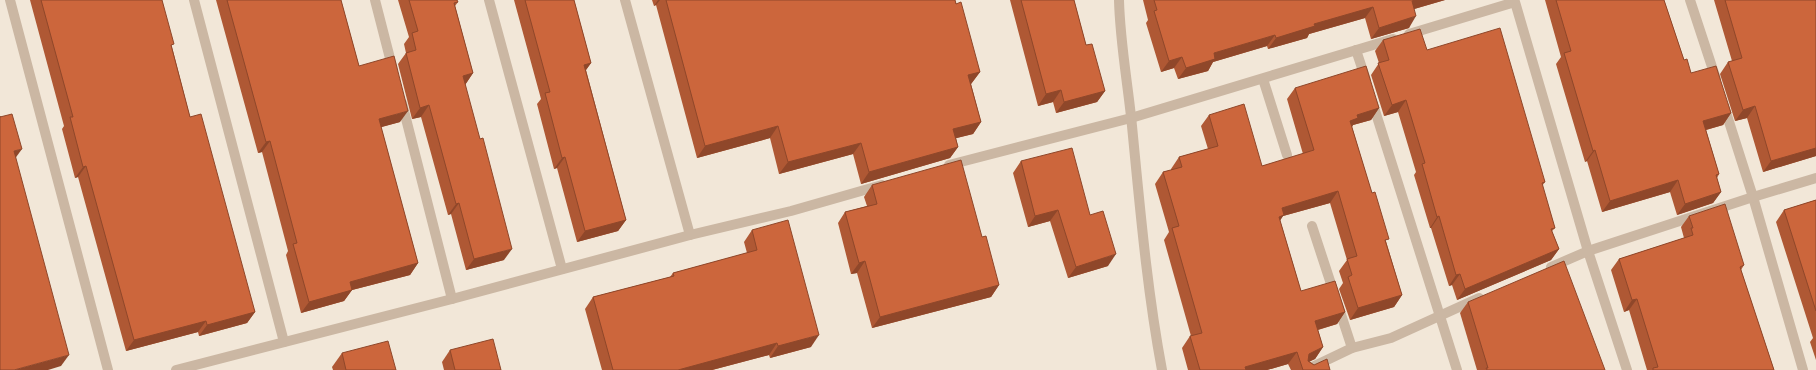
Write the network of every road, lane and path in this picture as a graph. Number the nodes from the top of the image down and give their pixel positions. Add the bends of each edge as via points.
1 (10, 0) edge
2 (194, 0) edge
3 (375, 0) edge
4 (489, 0) edge
5 (625, 0) edge
6 (1119, 0) edge
7 (1690, 0) edge
8 (1515, 1) edge
9 (1356, 50) junction
10 (395, 77) edge
11 (1263, 79) junction
12 (399, 92) edge
13 (1131, 118) junction
14 (1287, 155) dead end
15 (936, 169) edge
16 (1816, 178) edge
17 (890, 182) edge
18 (1753, 197) junction
19 (1312, 226) dead end
20 (690, 235) junction
21 (1588, 251) junction
22 (562, 269) junction
23 (1538, 272) edge
24 (1489, 294) edge
25 (452, 299) junction
26 (1439, 315) junction
27 (284, 342) junction
28 (1352, 348) junction
29 (108, 370) edge
30 (176, 370) edge
31 (1162, 370) edge
32 (1306, 370) edge
33 (1457, 370) edge
34 (1627, 370) edge
35 (1803, 370) edge

1 - 29 street
2 - 27 street
3 - 10 street
4 - 22 street
5 - 20 street
6 - 13 street via 1120,33
7 - 18 street
8 - 9 street
8 - 21 street
9 - 11 street
9 - 26 street
11 - 13 street
11 - 14 street
12 - 25 street
13 - 15 street
13 - 31 street via 1155,330
16 - 18 street
17 - 20 street via 791,211
18 - 21 street
18 - 35 street
19 - 28 street
20 - 22 street
21 - 23 street
21 - 34 street
22 - 25 street
24 - 26 street
25 - 27 street
26 - 28 street via 1391,338
26 - 33 street
27 - 30 street
28 - 32 street

